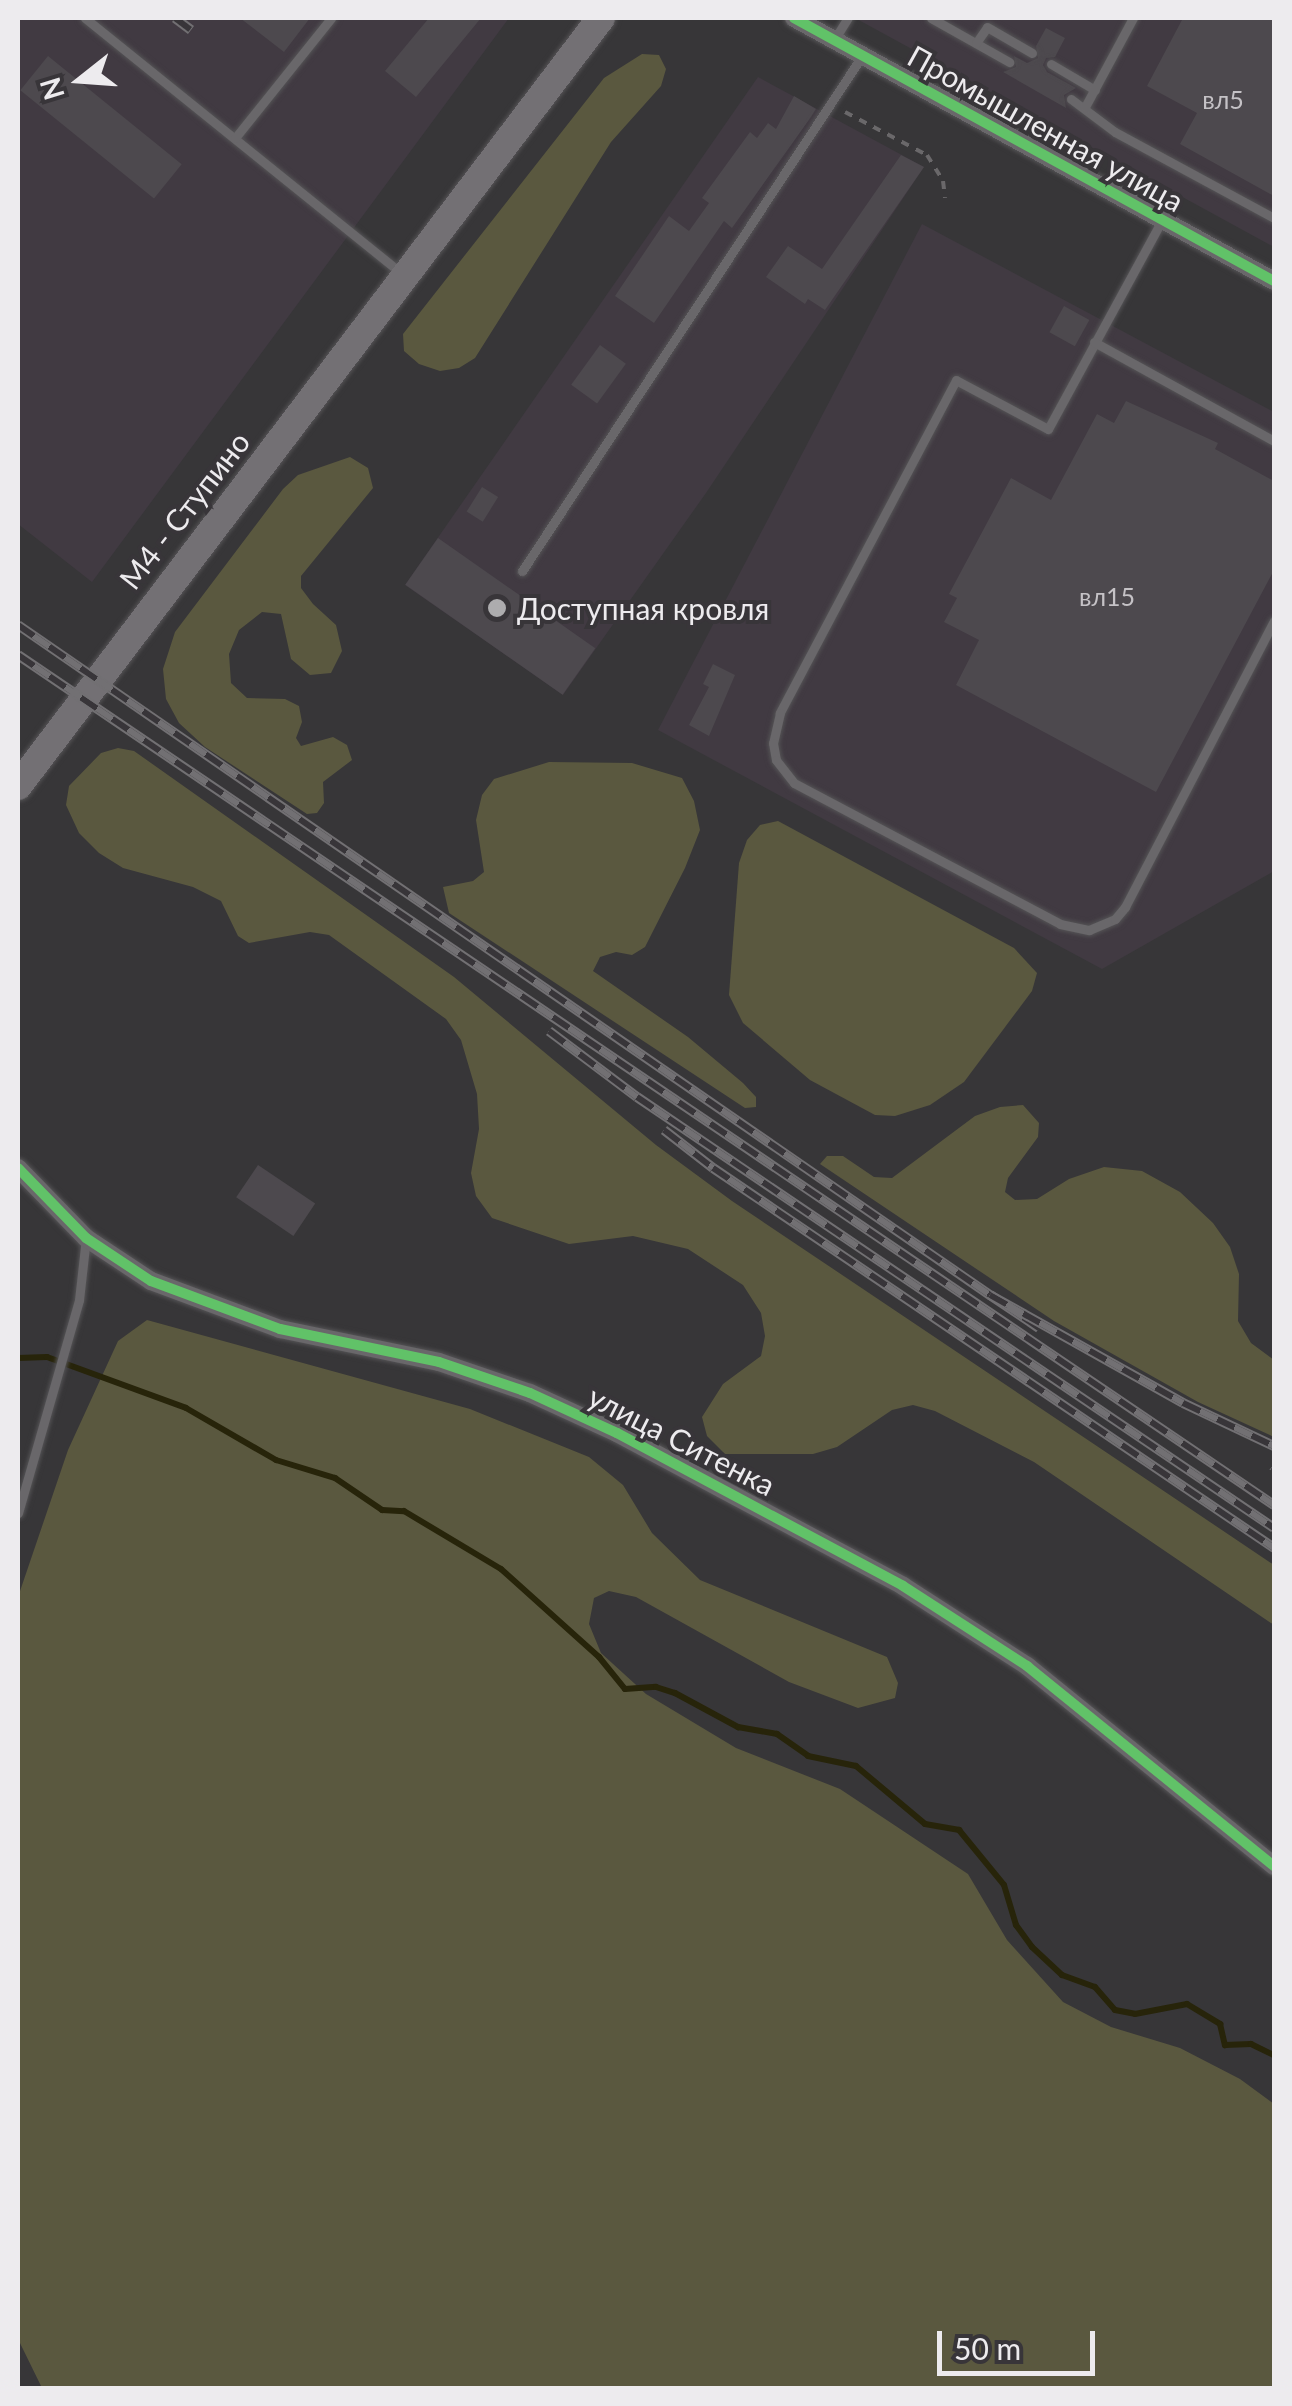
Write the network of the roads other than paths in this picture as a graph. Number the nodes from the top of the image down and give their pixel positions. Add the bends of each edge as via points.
1 (85, 18) edge
2 (331, 18) edge
3 (601, 18) edge
4 (794, 18) edge
5 (848, 18) edge
6 (931, 18) edge
7 (1133, 18) edge
8 (834, 40) junction
9 (976, 43) junction
10 (1032, 53) dead end
11 (862, 56) junction
12 (1008, 62) dead end
13 (1051, 64) dead end
14 (1095, 90) junction
15 (1071, 99) dead end
16 (1085, 107) junction
17 (235, 138) junction
18 (1274, 218) edge
19 (1162, 220) junction
20 (406, 276) junction
21 (1274, 282) edge
22 (1094, 342) junction
23 (1274, 441) edge
24 (522, 571) dead end
25 (1274, 621) edge
26 (18, 786) edge
27 (18, 1168) edge
28 (86, 1238) junction
29 (18, 1514) edge
30 (1274, 1866) edge

1 - 17 lane
2 - 17 lane
3 - 20 main road, М4 - Ступино
4 - 8 street, Промышленная улица
5 - 8 lane
6 - 9 lane
7 - 14 lane
8 - 11 street, Промышленная улица
9 - 10 lane via 987,27
9 - 12 lane
11 - 19 street, Промышленная улица
11 - 24 lane
13 - 14 lane
14 - 16 lane
15 - 16 lane
16 - 18 lane via 1116,132
17 - 20 lane
19 - 21 street, Промышленная улица
19 - 22 lane
20 - 26 main road, М4 - Ступино
22 - 23 lane
22 - 25 lane via 1048,429 956,380 780,713 773,744 784,774 1060,924 1075,930 1103,926 1125,906
27 - 28 street, улица Ситенка
28 - 29 lane via 79,1300
28 - 30 street, улица Ситенка via 183,1295 293,1333 483,1375 617,1433 973,1630

